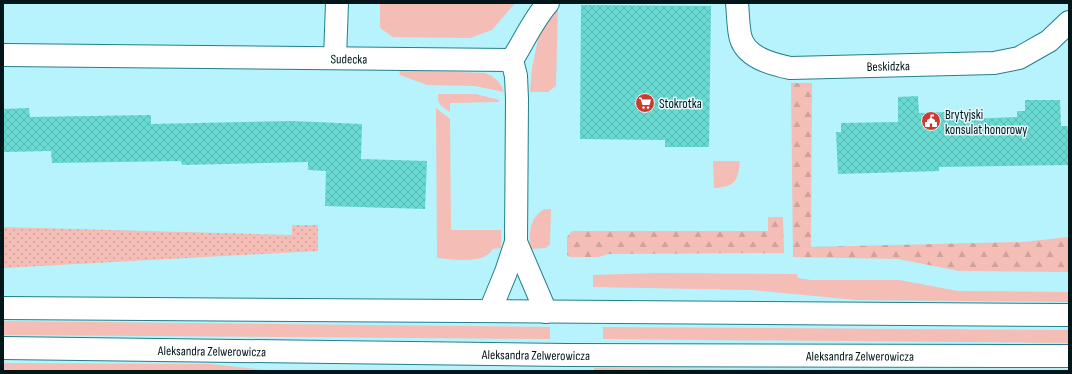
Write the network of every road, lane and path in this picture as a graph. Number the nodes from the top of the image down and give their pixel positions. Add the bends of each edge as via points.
1 (337, 3) edge
2 (548, 3) edge
3 (737, 3) edge
4 (1069, 22) edge
5 (3, 55) edge
6 (335, 58) junction
7 (512, 60) junction
8 (516, 242) junction
9 (3, 308) edge
10 (490, 311) junction
11 (546, 312) junction
12 (1069, 315) edge
13 (3, 348) edge
14 (478, 353) junction
15 (1069, 356) edge
16 (534, 363) edge
17 (493, 371) edge

1 - 6 street
2 - 7 street via 537,16
3 - 4 street, Beskidzka via 740,36 747,48 757,58 790,68 994,64 1019,58 1050,41
5 - 6 street, Sudecka
6 - 7 street, Sudecka
7 - 8 street via 517,99
8 - 10 street
8 - 11 street
9 - 10 street
10 - 11 street
11 - 12 street
13 - 14 street, Aleksandra Zelwerowicza
14 - 16 street, Aleksandra Zelwerowicza
14 - 17 street
15 - 16 street, Aleksandra Zelwerowicza

